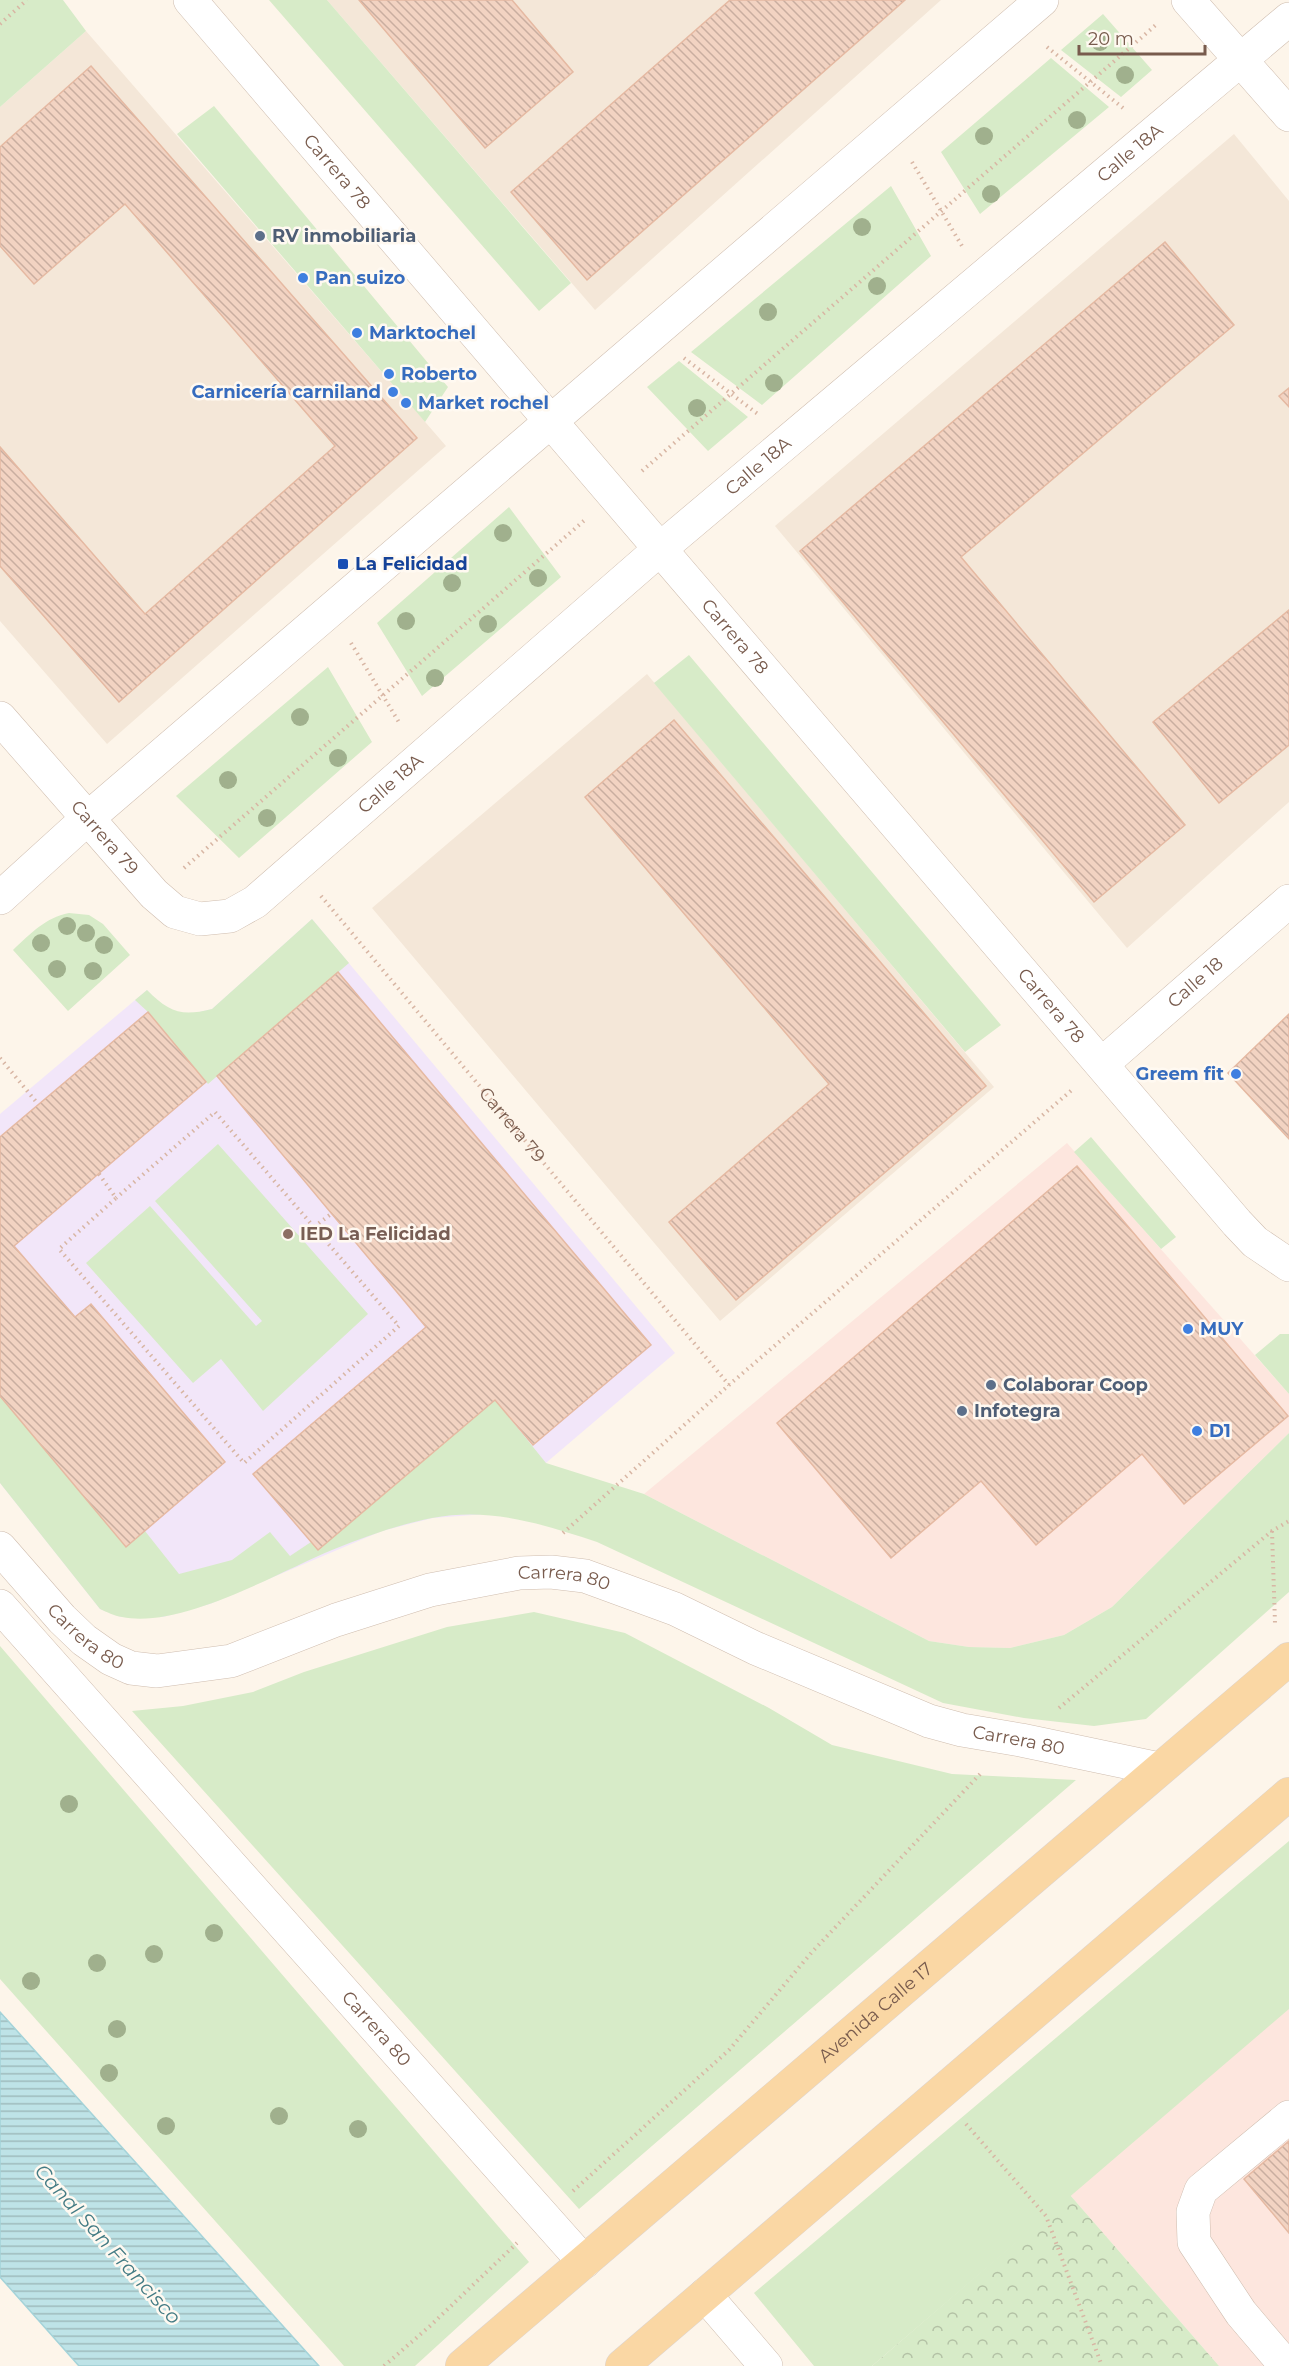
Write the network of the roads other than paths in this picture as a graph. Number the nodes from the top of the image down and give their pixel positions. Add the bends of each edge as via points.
1 (190, 0) edge
2 (1042, 0) edge
3 (1188, 0) edge
4 (1289, 19) edge
5 (1241, 60) junction
6 (1289, 115) edge
7 (551, 421) junction
8 (660, 549) junction
9 (0, 718) edge
10 (87, 818) junction
11 (0, 898) edge
12 (1289, 901) edge
13 (230, 916) joint
14 (1102, 1065) junction
15 (1289, 1265) edge
16 (0, 1548) edge
17 (0, 1606) edge
18 (1283, 1664) edge
19 (1160, 1769) junction
20 (1289, 1794) edge
21 (1289, 2117) edge
22 (584, 2262) junction
23 (705, 2295) junction
24 (462, 2366) edge
25 (622, 2366) edge
26 (766, 2366) edge
27 (1286, 2366) edge

1 - 7 street, Carrera 78
2 - 7 street
3 - 5 street
4 - 5 street, Calle 18A
5 - 6 street
5 - 8 street, Calle 18A
7 - 8 street, Carrera 78
7 - 10 street
8 - 13 street, Calle 18A via 255,902
8 - 14 street, Carrera 78
9 - 10 street, Carrera 79
10 - 11 street
10 - 13 street, Carrera 79 via 154,894 175,912 200,919
12 - 14 street, Calle 18
14 - 15 street, Carrera 78 via 1237,1223 1255,1242
16 - 19 street, Carrera 80 via 84,1640 130,1668 158,1671 231,1661 336,1620 430,1590 519,1573 551,1572 585,1576 675,1609 755,1648 929,1721
17 - 22 street, Carrera 80
18 - 19 main road, Avenida Calle 17
19 - 22 main road, Avenida Calle 17
20 - 23 main road
21 - 27 street via 1201,2190 1193,2212 1194,2242 1241,2313
22 - 24 main road, Avenida Calle 17
23 - 25 main road
23 - 26 street

